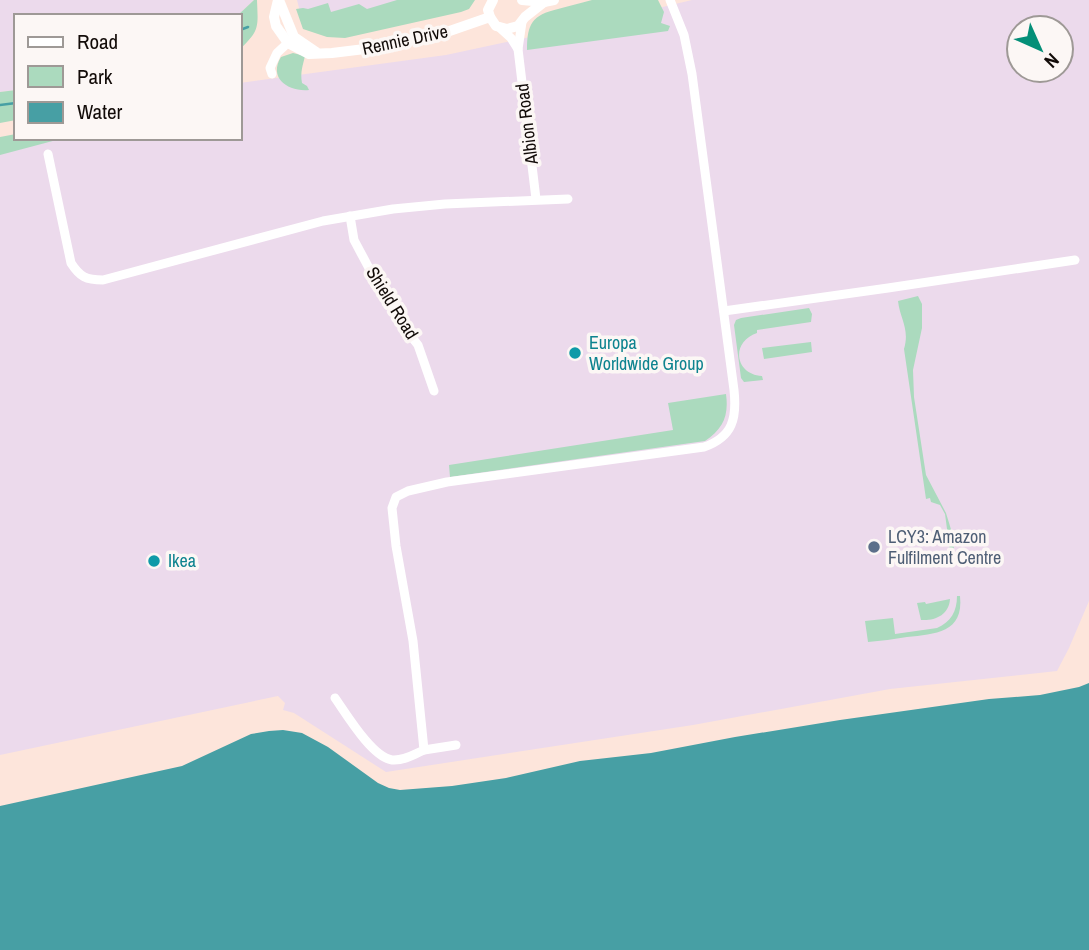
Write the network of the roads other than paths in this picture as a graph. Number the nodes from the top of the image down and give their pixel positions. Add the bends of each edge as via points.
1 (278, 0) edge
2 (492, 0) edge
3 (522, 0) edge
4 (549, 1) edge
5 (669, 1) edge
6 (490, 18) junction
7 (523, 19) junction
8 (501, 29) junction
9 (291, 40) junction
10 (518, 49) junction
11 (272, 74) dead end
12 (48, 154) dead end
13 (536, 199) junction
14 (568, 199) dead end
15 (351, 216) junction
16 (1075, 260) dead end
17 (724, 310) junction
18 (434, 391) dead end
19 (335, 698) dead end
20 (456, 745) dead end
21 (424, 750) junction

1 - 9 street
2 - 6 street
3 - 4 street
3 - 7 street
4 - 7 street
5 - 17 street via 684,35 692,74
6 - 8 street
6 - 9 street, Rennie Drive via 373,48 318,54
7 - 8 street via 513,29
7 - 10 street, Albion Road
8 - 10 street
9 - 11 street via 277,53
10 - 13 street, Albion Road
12 - 15 street via 71,262 89,280
13 - 14 street
13 - 15 street
15 - 18 street, Shield Road via 354,240 418,345
16 - 17 street
17 - 21 street via 736,409 730,429 713,444 447,482 396,497 392,508 396,546 413,641
19 - 21 street via 380,754 391,760
20 - 21 street

